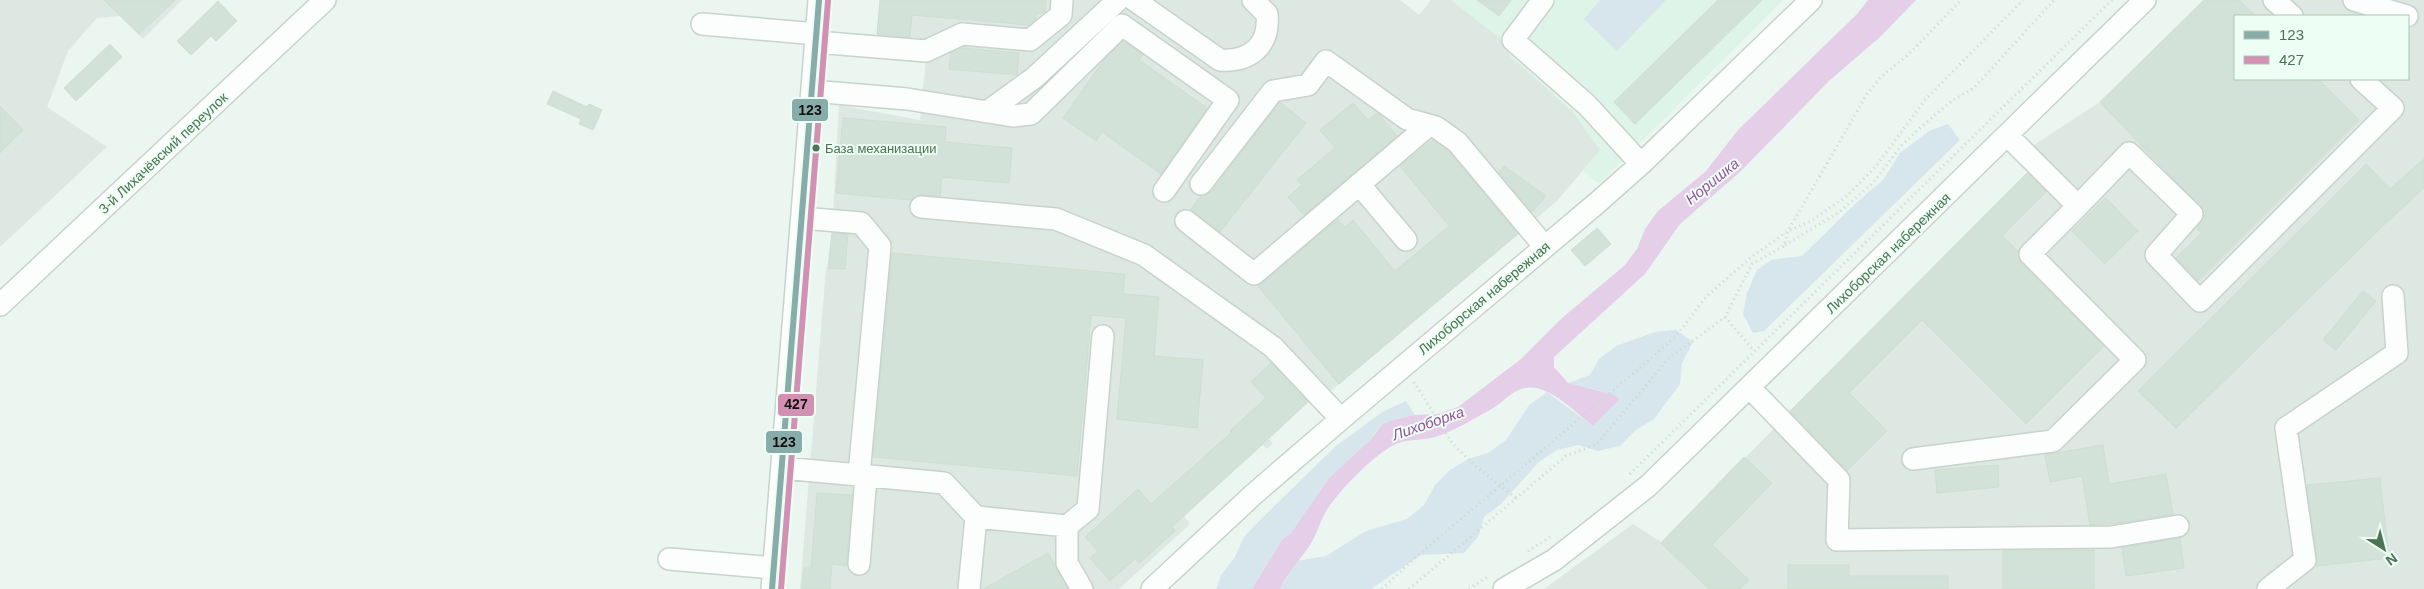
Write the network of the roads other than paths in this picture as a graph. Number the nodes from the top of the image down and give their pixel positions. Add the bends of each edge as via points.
1 (325, 0) edge
2 (819, 0) edge
3 (1062, 0) edge
4 (1131, 0) edge
5 (1253, 0) edge
6 (1543, 0) edge
7 (1811, 0) edge
8 (2145, 0) edge
9 (2274, 0) edge
10 (2354, 0) edge
11 (2291, 15) edge
12 (2404, 15) edge
13 (2409, 17) edge
14 (2424, 22) edge
15 (702, 24) dead end
16 (816, 38) junction
17 (2362, 80) edge
18 (812, 91) junction
19 (987, 112) junction
20 (1429, 125) junction
21 (2008, 136) junction
22 (1641, 164) junction
23 (1200, 184) dead end
24 (1359, 184) junction
25 (1164, 190) dead end
26 (2078, 206) junction
27 (921, 207) dead end
28 (802, 218) junction
29 (1186, 221) dead end
30 (1406, 240) dead end
31 (1545, 247) junction
32 (2393, 296) dead end
33 (0, 305) edge
34 (1103, 336) dead end
35 (1750, 388) junction
36 (1341, 418) junction
37 (1913, 459) dead end
38 (782, 468) junction
39 (862, 476) junction
40 (976, 518) junction
41 (1067, 526) junction
42 (2178, 526) dead end
43 (669, 559) dead end
44 (859, 564) dead end
45 (773, 579) edge
46 (1499, 581) edge
47 (969, 589) edge
48 (1082, 589) edge
49 (1152, 589) edge
50 (2268, 589) edge

1 - 33 street, 3-й Лихачёвский переулок
2 - 16 street
3 - 16 street via 1061,15 1030,40 962,34 926,51
4 - 5 street via 1220,60 1235,61 1249,56 1262,43 1268,28 1267,14
4 - 19 street
6 - 22 street via 1513,40 1587,105
7 - 22 street, Лихоборская набережная
8 - 21 street, Лихоборская набережная
9 - 11 street
10 - 12 street
13 - 14 street
15 - 16 street
16 - 18 street
17 - 26 street via 2393,108 2200,301 2156,255 2192,214 2129,153
18 - 19 street
18 - 28 street
19 - 25 street via 1013,116 1031,114 1122,25 1228,100
20 - 23 street via 1407,119 1326,61 1308,85 1273,91
20 - 24 street
20 - 31 street via 1457,142
21 - 26 street
21 - 35 street, Лихоборская набережная
22 - 31 street, Лихоборская набережная
24 - 29 street via 1254,274
24 - 30 street
26 - 37 street via 2030,254 2134,360 2053,441
27 - 36 street via 1056,219 1144,255 1273,347
28 - 38 street
28 - 39 street via 861,223 880,246
31 - 36 street, Лихоборская набережная
32 - 50 street via 2397,353 2286,428 2305,560
34 - 41 street via 1088,508
35 - 42 street via 1839,480 1837,540 2111,537
35 - 46 street, Лихоборская набережная via 1648,486 1600,526 1554,560
36 - 49 street, Лихоборская набережная
38 - 39 street
38 - 45 street
39 - 40 street via 944,483
39 - 44 street
40 - 41 street
40 - 47 street
41 - 48 street via 1067,563
43 - 45 street

